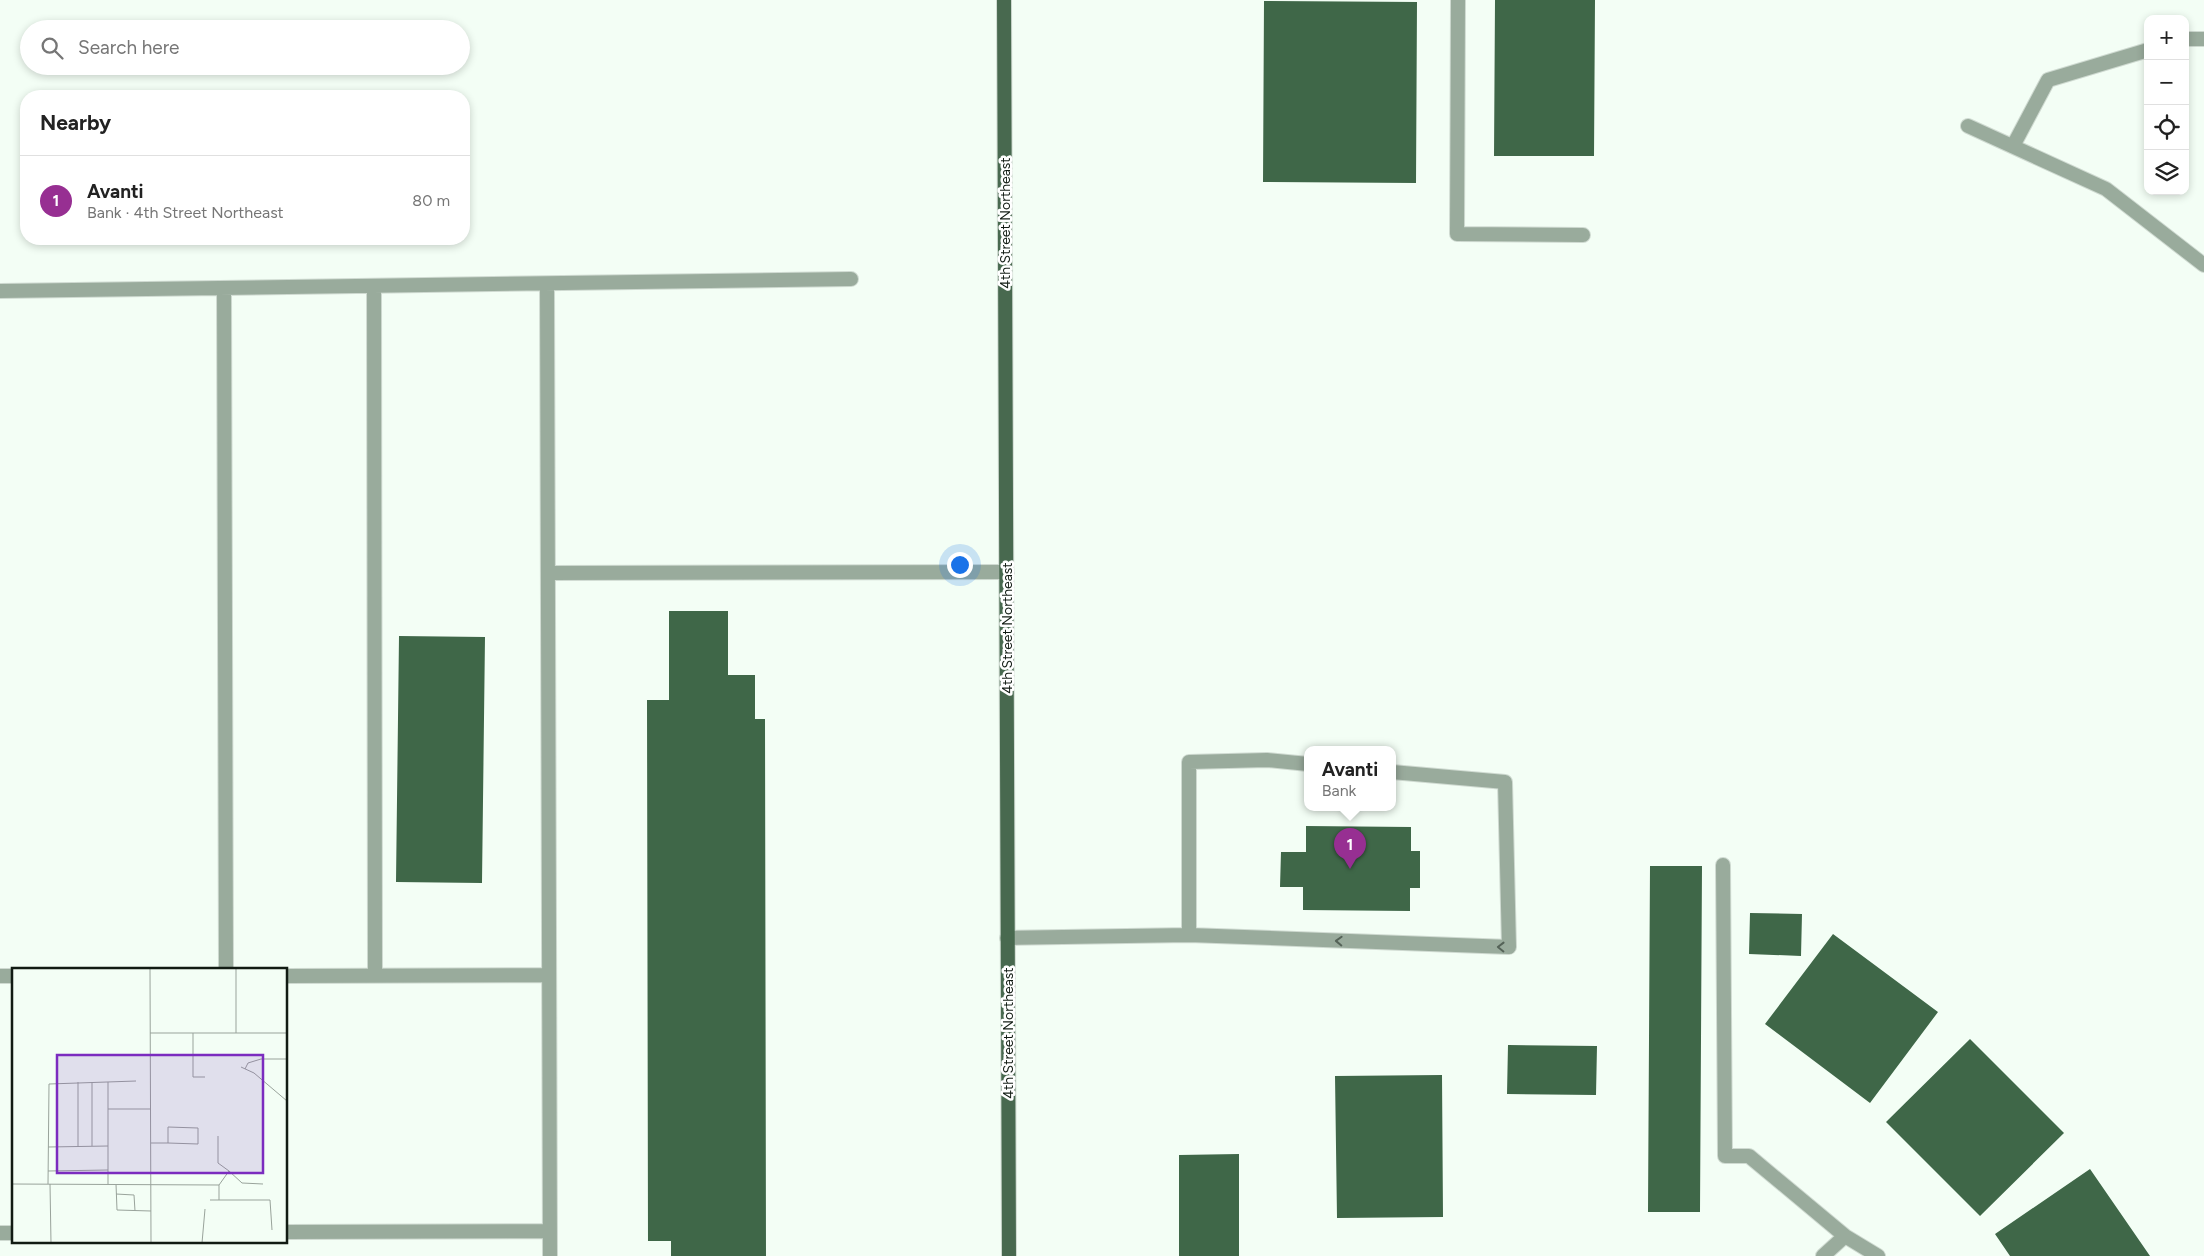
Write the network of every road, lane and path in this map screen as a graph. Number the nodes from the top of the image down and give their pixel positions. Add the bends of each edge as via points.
1 (1004, 0) edge
2 (1458, 0) edge
3 (2189, 39) edge
4 (2204, 39) edge
5 (2144, 51) edge
6 (1968, 126) dead end
7 (2013, 146) junction
8 (1583, 235) dead end
9 (2204, 265) edge
10 (851, 279) dead end
11 (547, 284) junction
12 (374, 286) junction
13 (224, 288) junction
14 (0, 290) edge
15 (1007, 572) junction
16 (548, 573) junction
17 (1304, 764) edge
18 (1396, 772) edge
19 (1722, 865) dead end
20 (1189, 935) junction
21 (1007, 938) junction
22 (226, 968) edge
23 (375, 975) junction
24 (549, 975) junction
25 (288, 976) edge
26 (550, 1231) junction
27 (288, 1232) edge
28 (1845, 1236) junction
29 (550, 1256) edge
30 (1009, 1256) edge
31 (1823, 1256) edge
32 (1878, 1256) edge

1 - 15 main road, 4th Street Northeast
2 - 8 lane via 1457,234
3 - 4 lane
5 - 7 lane via 2048,80
6 - 7 lane
7 - 9 lane via 2106,189
10 - 11 lane
11 - 12 lane
11 - 16 lane
12 - 13 lane
12 - 23 lane
13 - 14 lane
13 - 22 lane
15 - 16 lane
15 - 21 main road, 4th Street Northeast
16 - 24 lane
17 - 20 lane via 1267,760 1189,762
18 -> 20 lane via 1505,782 1509,947
19 - 28 lane via 1725,1156 1749,1156
20 - 21 lane
21 - 30 main road, 4th Street Northeast
23 - 24 lane
23 - 25 lane
24 - 26 lane
26 - 27 lane
26 - 29 lane
28 - 31 lane
28 - 32 lane

